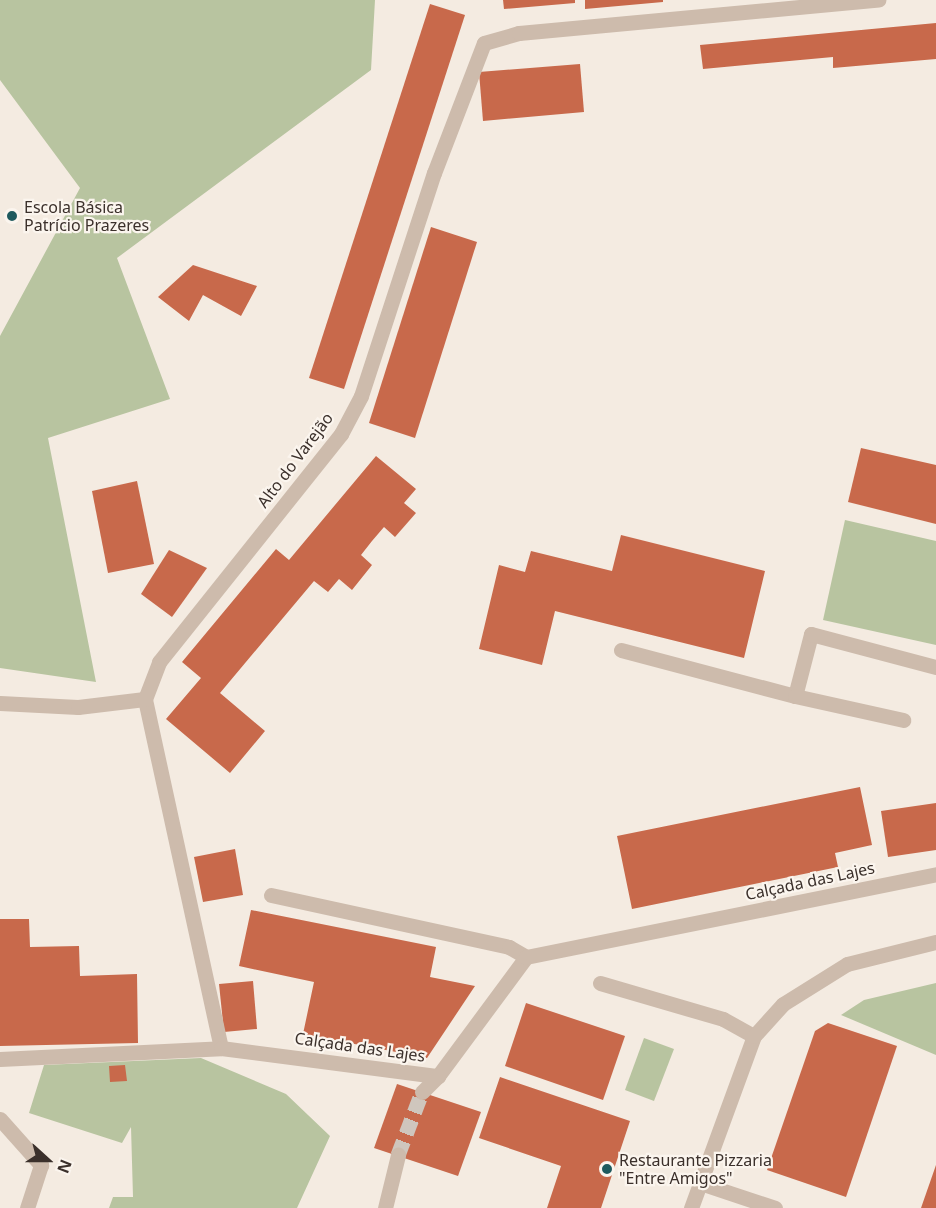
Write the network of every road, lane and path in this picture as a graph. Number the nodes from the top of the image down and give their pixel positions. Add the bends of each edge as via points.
1 (878, 0) edge
2 (851, 1) edge
3 (621, 650) dead end
4 (936, 667) edge
5 (795, 696) junction
6 (145, 699) junction
7 (0, 703) edge
8 (903, 720) dead end
9 (936, 874) edge
10 (271, 895) dead end
11 (936, 942) edge
12 (526, 957) junction
13 (600, 983) dead end
14 (754, 1036) junction
15 (221, 1048) junction
16 (0, 1059) edge
17 (438, 1076) junction
18 (422, 1092) tunnel mouth
19 (0, 1119) edge
20 (398, 1155) tunnel mouth
21 (700, 1183) junction
22 (27, 1208) edge
23 (385, 1208) edge
24 (691, 1208) edge
25 (775, 1208) edge

1 - 2 street
2 - 6 street, Alto do Varejão via 519,33 484,43 434,173 361,396 341,434 159,662
3 - 5 street
4 - 5 street via 811,634
5 - 8 street
6 - 7 street via 78,707
6 - 15 street
9 - 12 street, Calçada das Lajes
10 - 12 street via 509,947
11 - 14 street via 879,954 819,978 783,1004
12 - 17 street, Calçada das Lajes
13 - 14 street via 723,1019
14 - 21 street
15 - 16 street, Calçada das Lajes
15 - 17 street, Calçada das Lajes
17 - 18 street
19 - 22 street via 41,1165
20 - 23 street
21 - 24 street
21 - 25 street

